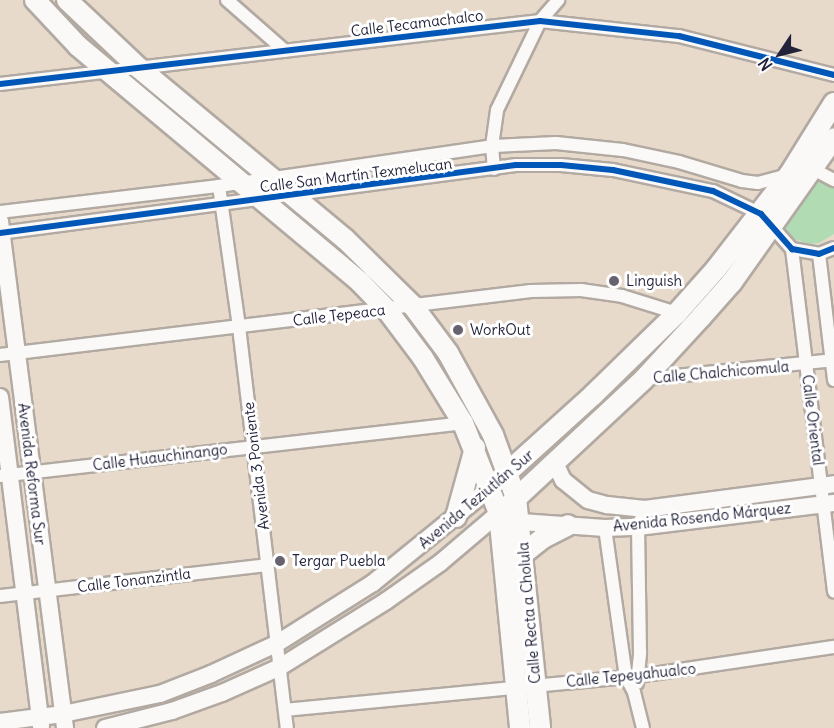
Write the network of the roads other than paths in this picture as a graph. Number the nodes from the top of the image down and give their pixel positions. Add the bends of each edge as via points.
1 (35, 0) edge
2 (67, 0) edge
3 (227, 0) edge
4 (558, 0) edge
5 (540, 21) junction
6 (285, 51) junction
7 (139, 68) junction
8 (110, 72) junction
9 (834, 75) edge
10 (0, 84) edge
11 (834, 103) edge
12 (834, 138) edge
13 (492, 146) junction
14 (679, 162) junction
15 (494, 169) junction
16 (813, 169) junction
17 (789, 175) junction
18 (274, 179) junction
19 (834, 180) edge
20 (674, 181) junction
21 (242, 183) junction
22 (219, 186) junction
23 (295, 196) junction
24 (262, 200) junction
25 (222, 205) junction
26 (0, 212) edge
27 (766, 221) junction
28 (0, 229) edge
29 (834, 248) edge
30 (792, 249) junction
31 (819, 254) junction
32 (413, 306) junction
33 (387, 310) junction
34 (677, 313) junction
35 (239, 327) junction
36 (8, 355) edge
37 (833, 360) edge
38 (806, 364) junction
39 (644, 379) junction
40 (834, 380) edge
41 (0, 397) edge
42 (463, 423) junction
43 (493, 435) junction
44 (253, 446) junction
45 (475, 448) junction
46 (534, 450) junction
47 (555, 463) junction
48 (32, 472) junction
49 (508, 473) junction
50 (5, 476) edge
51 (828, 485) edge
52 (490, 488) junction
53 (516, 498) junction
54 (829, 503) edge
55 (645, 509) junction
56 (499, 513) junction
57 (456, 517) junction
58 (521, 522) junction
59 (568, 525) junction
60 (638, 527) junction
61 (605, 528) junction
62 (524, 553) junction
63 (267, 565) junction
64 (47, 590) junction
65 (834, 591) edge
66 (25, 593) junction
67 (0, 596) edge
68 (276, 644) junction
69 (834, 647) edge
70 (280, 667) junction
71 (639, 676) junction
72 (626, 678) junction
73 (536, 685) junction
74 (515, 687) junction
75 (634, 692) junction
76 (285, 710) junction
77 (64, 721) edge
78 (0, 722) edge
79 (40, 722) edge
80 (105, 728) edge
81 (287, 728) edge
82 (520, 728) edge
83 (540, 728) edge
84 (643, 728) edge

1 - 8 main road, Calle Recta a Cholula via 78,46
2 - 7 main road, Calle Recta a Cholula
3 - 6 street
4 - 5 street
5 - 6 street, Calle Tecamachalco
5 - 9 street, Calle Tecamachalco via 679,36
5 - 13 street via 498,110
6 - 7 street, Calle Tecamachalco
7 - 8 street, Calle Tecamachalco
7 - 18 main road, Calle Recta a Cholula
8 - 10 street, Calle Tecamachalco
8 - 21 main road, Calle Recta a Cholula
11 - 17 main road, Avenida Teziutlán Sur
12 - 16 main road, Avenida Teziutlán Sur
13 - 14 street, Calle San Martín Texmelucan via 573,144
13 - 15 street
13 - 18 street, Calle San Martín Texmelucan
14 - 17 street, Calle San Martín Texmelucan via 758,183
14 - 20 street
15 - 20 street, Calle San Martín Texmelucan via 561,165
15 - 23 street, Calle San Martín Texmelucan
16 - 17 street, Calle San Martín Texmelucan
16 - 19 street
16 - 27 main road, Avenida Teziutlán Sur
17 - 27 main road, Avenida Teziutlán Sur
18 - 21 street, Calle San Martín Texmelucan
18 - 23 main road, Calle Recta a Cholula
20 - 27 street, Calle San Martín Texmelucan via 713,191
21 - 22 street, Calle San Martín Texmelucan
21 - 24 main road, Calle Recta a Cholula
22 - 25 street, Avenida 3 Poniente
22 - 26 street, Calle San Martín Texmelucan
23 - 24 street, Calle San Martín Texmelucan
23 - 32 main road, Calle Recta a Cholula via 345,238
24 - 25 street, Calle San Martín Texmelucan
24 - 33 main road, Calle Recta a Cholula via 318,244
25 - 28 street, Calle San Martín Texmelucan
25 - 35 street, Avenida 3 Poniente
27 - 30 street, Calle San Martín Texmelucan
27 - 34 main road, Avenida Teziutlán Sur
27 - 39 main road, Avenida Teziutlán Sur via 732,282
28 - 36 main road, Avenida Reforma Sur
29 - 31 street
30 - 31 street
30 - 38 street, Calle Oriental
31 - 37 street, Calle Oriental
32 - 33 street, Calle Tepeaca
32 - 34 street, Calle Tepeaca via 531,291 581,290 622,296
32 - 43 main road, Calle Recta a Cholula via 461,374
33 - 35 street, Calle Tepeaca
33 - 42 main road, Calle Recta a Cholula via 423,358
34 - 46 main road, Avenida Teziutlán Sur
35 - 36 street, Calle Tepeaca
35 - 44 street, Avenida 3 Poniente
36 - 48 main road, Avenida Reforma Sur
37 - 38 street, Calle Chalchicomula
37 - 40 street, Calle Oriental
38 - 39 street, Calle Chalchicomula
38 - 51 street, Calle Oriental
39 - 47 main road, Avenida Teziutlán Sur
41 - 50 main road, Avenida Reforma Sur
42 - 44 street, Calle Huauchinango
42 - 45 main road, Calle Recta a Cholula
43 - 46 main road
43 - 49 main road, Calle Recta a Cholula
44 - 48 street, Calle Huauchinango
44 - 63 street, Avenida 3 Poniente
45 - 52 main road, Calle Recta a Cholula
45 - 57 main road
46 - 49 main road, Avenida Teziutlán Sur
47 - 53 main road, Avenida Teziutlán Sur
47 - 55 main road, Avenida Rosendo Márquez via 563,480 588,500
48 - 50 street, Calle Huauchinango
48 - 64 main road, Avenida Reforma Sur
49 - 52 main road, Avenida Teziutlán Sur
49 - 53 main road, Calle Recta a Cholula
50 - 66 main road, Avenida Reforma Sur
51 - 54 street, Calle Oriental
51 - 55 main road, Avenida Rosendo Márquez
52 - 56 main road, Calle Recta a Cholula
52 - 57 main road, Avenida Teziutlán Sur
53 - 56 main road, Avenida Teziutlán Sur
53 - 58 main road, Calle Recta a Cholula
54 - 60 main road, Avenida Rosendo Márquez
54 - 65 street, Calle Oriental
55 - 60 street
56 - 58 main road, Avenida Rosendo Márquez
56 - 70 main road, Avenida Teziutlán Sur via 395,595
56 - 74 main road, Calle Recta a Cholula
57 - 68 main road, Avenida Teziutlán Sur via 373,583
58 - 59 main road, Avenida Rosendo Márquez
58 - 62 main road, Calle Recta a Cholula
59 - 61 main road, Avenida Rosendo Márquez
59 - 62 main road
60 - 61 main road, Avenida Rosendo Márquez
60 - 71 street
61 - 72 street
62 - 73 main road, Calle Recta a Cholula
63 - 64 street, Calle Tonanzintla
63 - 68 street, Avenida 3 Poniente
64 - 66 street, Calle Tonanzintla
64 - 77 main road, Avenida Reforma Sur
66 - 67 street, Calle Tonanzintla
66 - 79 main road, Avenida Reforma Sur
68 - 70 street, Avenida 3 Poniente
68 - 77 main road, Avenida Teziutlán Sur via 160,694
69 - 71 street, Calle Tepeyahualco
70 - 76 street, Avenida 3 Poniente
70 - 80 main road, Avenida Teziutlán Sur via 172,711
71 - 72 street, Calle Tepeyahualco
71 - 75 street
72 - 73 street, Calle Tepeyahualco
72 - 75 street
73 - 74 street, Calle Tepeyahualco
73 - 83 main road, Calle Recta a Cholula
74 - 76 street, Calle Tepeyahualco
74 - 82 main road, Calle Recta a Cholula
75 - 84 street
76 - 81 street, Avenida 3 Poniente
77 - 79 main road, Avenida Teziutlán Sur
78 - 79 main road, Avenida Teziutlán Sur

